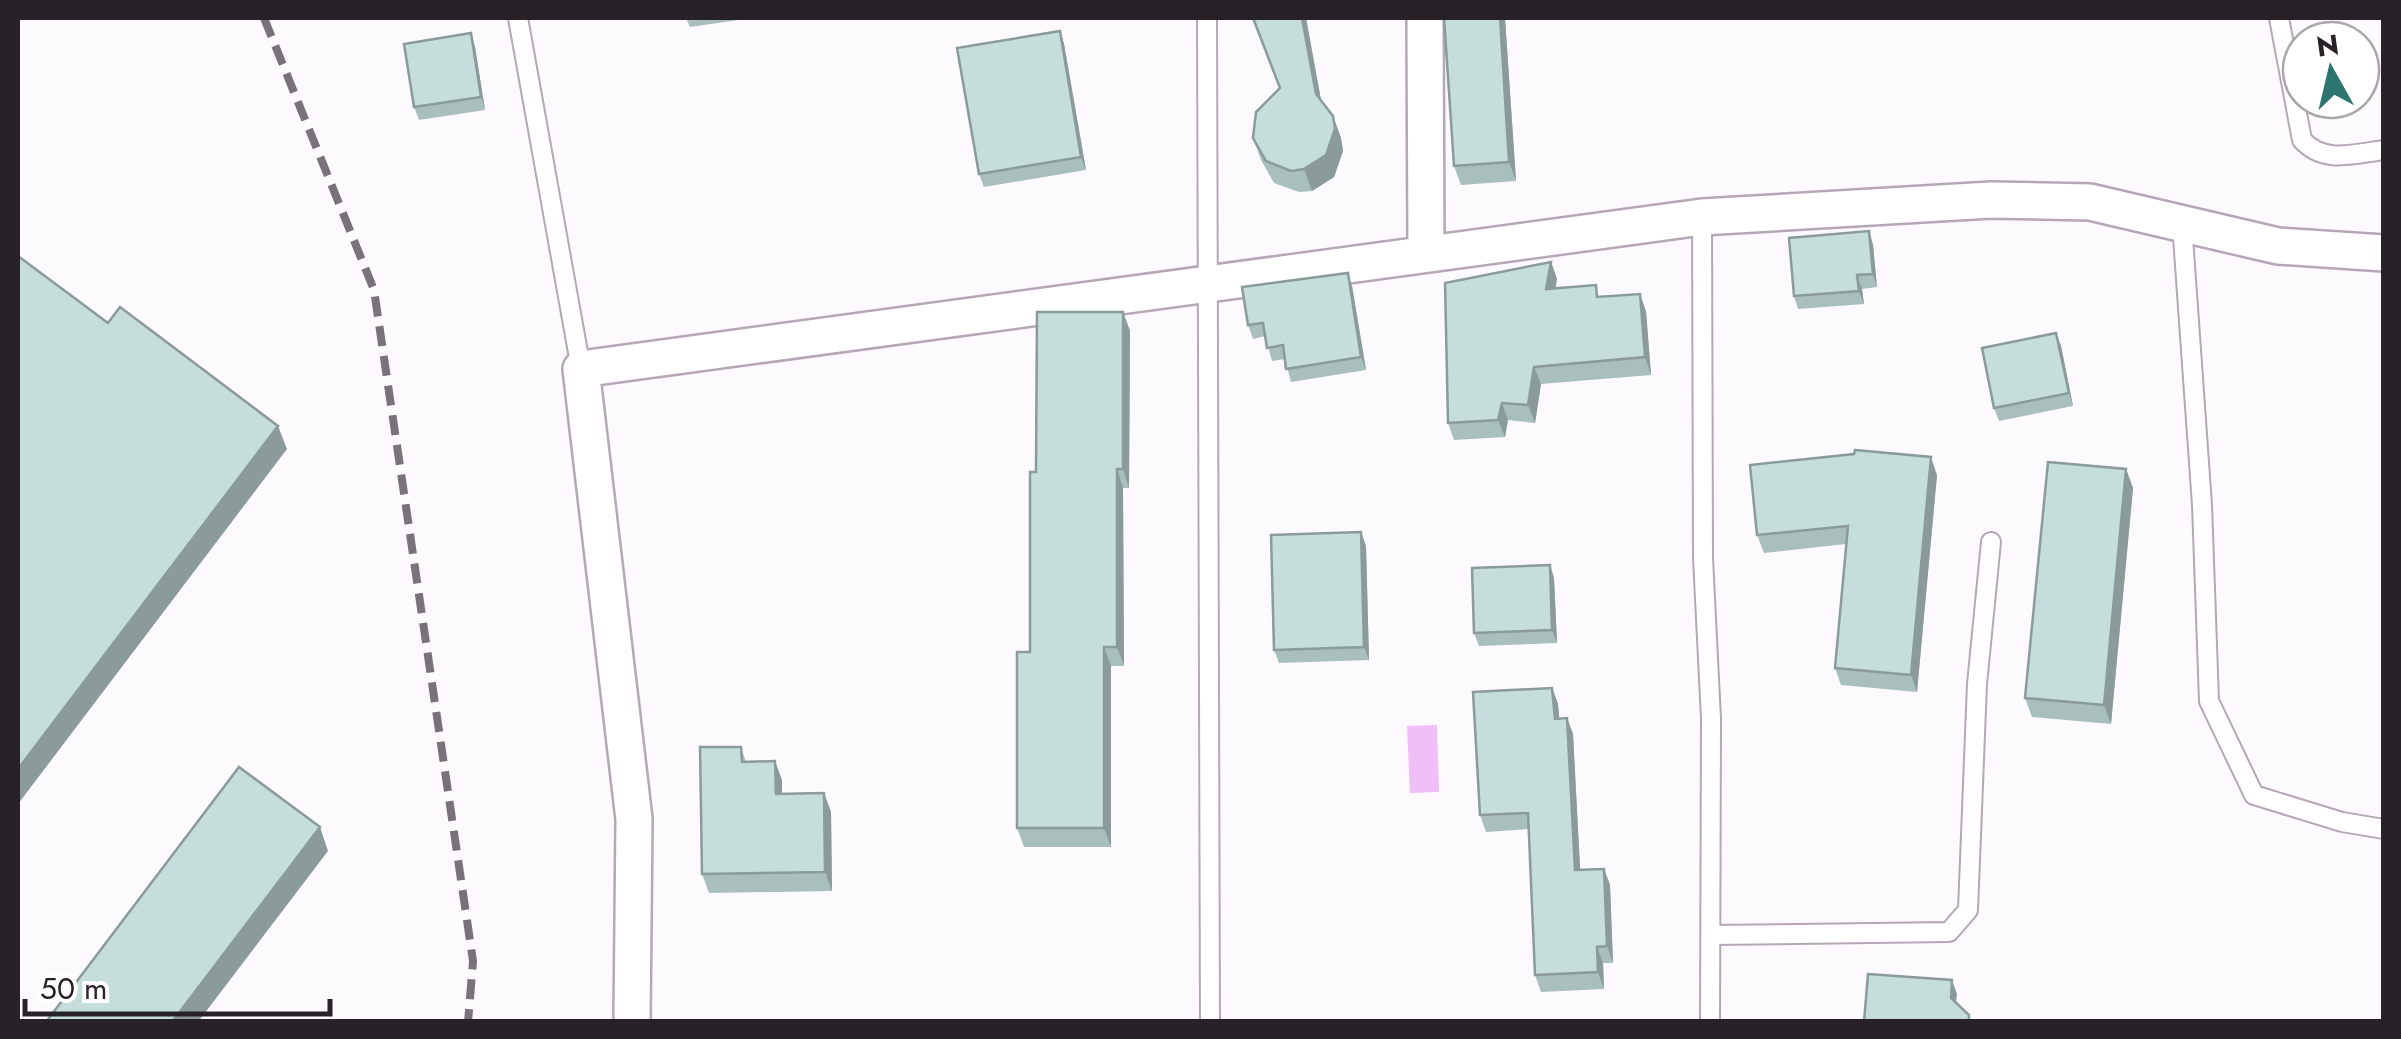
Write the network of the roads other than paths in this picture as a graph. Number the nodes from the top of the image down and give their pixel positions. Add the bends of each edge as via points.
1 (518, 18) edge
2 (1207, 18) edge
3 (1425, 18) edge
4 (2279, 18) edge
5 (2384, 150) edge
6 (1702, 216) junction
7 (2182, 223) junction
8 (1426, 252) junction
9 (2384, 253) edge
10 (1208, 284) junction
11 (581, 369) junction
12 (1991, 542) dead end
13 (2384, 829) edge
14 (1711, 936) junction
15 (632, 1022) edge
16 (1210, 1022) edge
17 (1710, 1022) edge

1 - 11 lane
2 - 10 lane
3 - 8 street
4 - 5 lane via 2302,140 2314,153 2329,156
6 - 7 street via 2011,200 2090,202
6 - 8 street
6 - 14 lane
7 - 9 street via 2278,246
7 - 13 lane via 2209,701 2254,796
8 - 10 street
10 - 11 street
10 - 16 lane
11 - 15 street via 634,819
12 - 14 lane via 1977,684 1968,910 1948,932
14 - 17 lane

